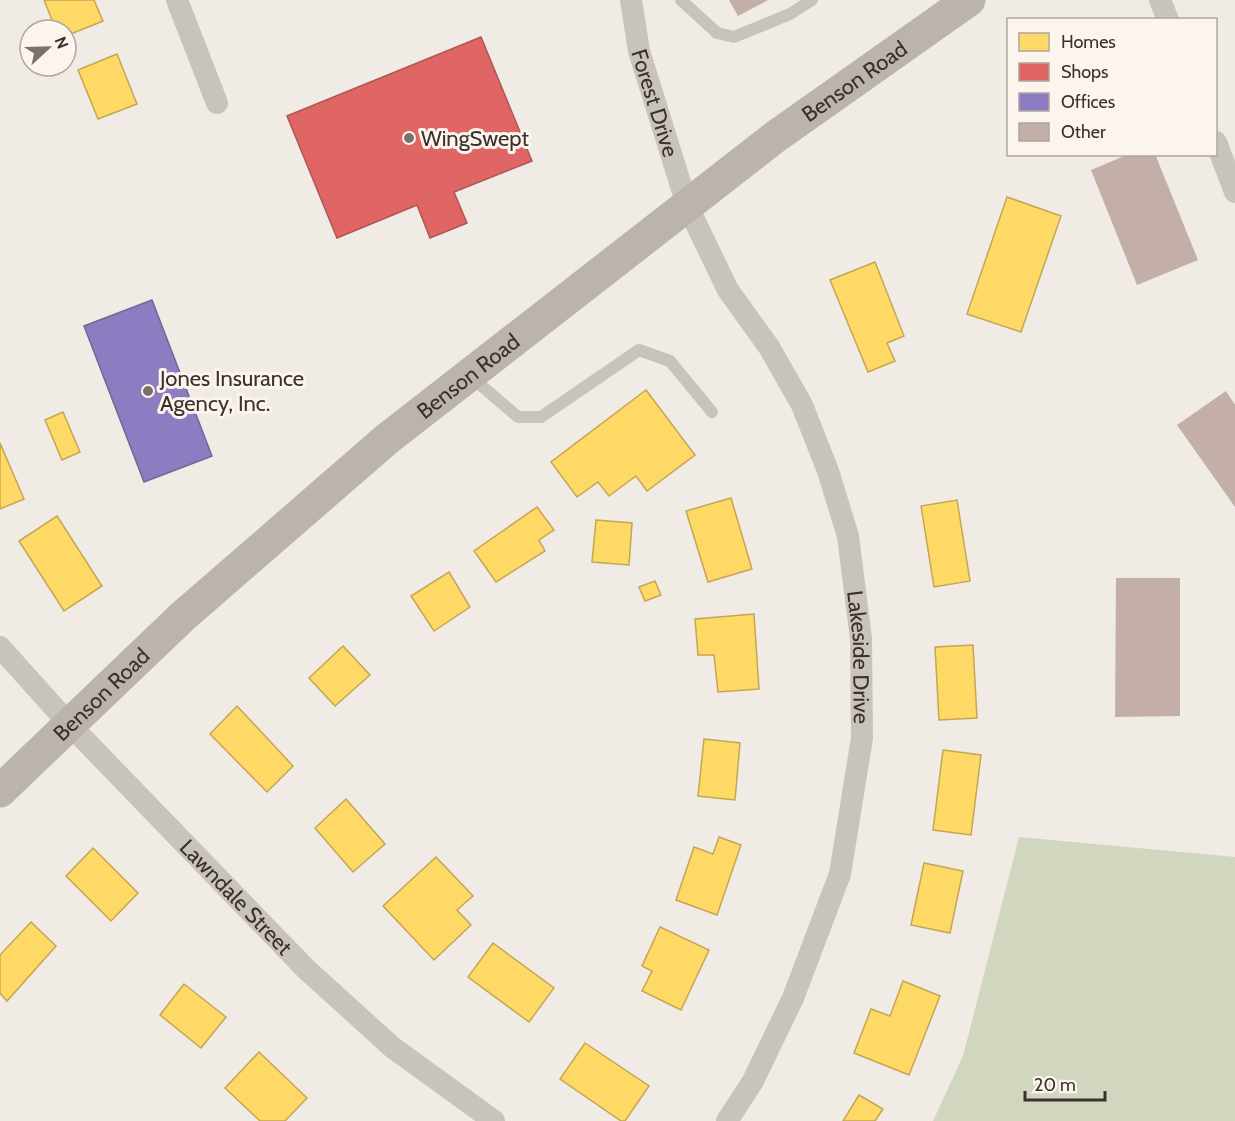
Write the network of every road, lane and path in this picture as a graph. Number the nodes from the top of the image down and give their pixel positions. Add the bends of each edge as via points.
1 (177, 0) edge
2 (631, 0) edge
3 (681, 0) edge
4 (812, 0) edge
5 (969, 0) edge
6 (1160, 0) edge
7 (1167, 18) edge
8 (217, 103) dead end
9 (1217, 147) edge
10 (1235, 192) edge
11 (687, 205) junction
12 (469, 375) junction
13 (712, 412) dead end
14 (0, 648) edge
15 (70, 725) junction
16 (0, 791) edge
17 (494, 1121) edge
18 (727, 1121) edge

1 - 8 street
2 - 11 street, Forest Drive via 639,51
3 - 4 lane via 717,33 734,37 790,14
5 - 11 main road, Benson Road via 775,137
6 - 7 street
9 - 10 street
11 - 12 main road, Benson Road
11 - 18 street, Lakeside Drive via 728,291 769,347 802,405 848,536 861,639 862,738 840,874 794,998 753,1081
12 - 13 lane via 518,417 541,417 639,350 670,361
12 - 15 main road, Benson Road via 387,438 293,519 182,617
14 - 15 street, Lawndale Street
15 - 16 main road, Benson Road
15 - 17 street, Lawndale Street via 306,969 392,1047

